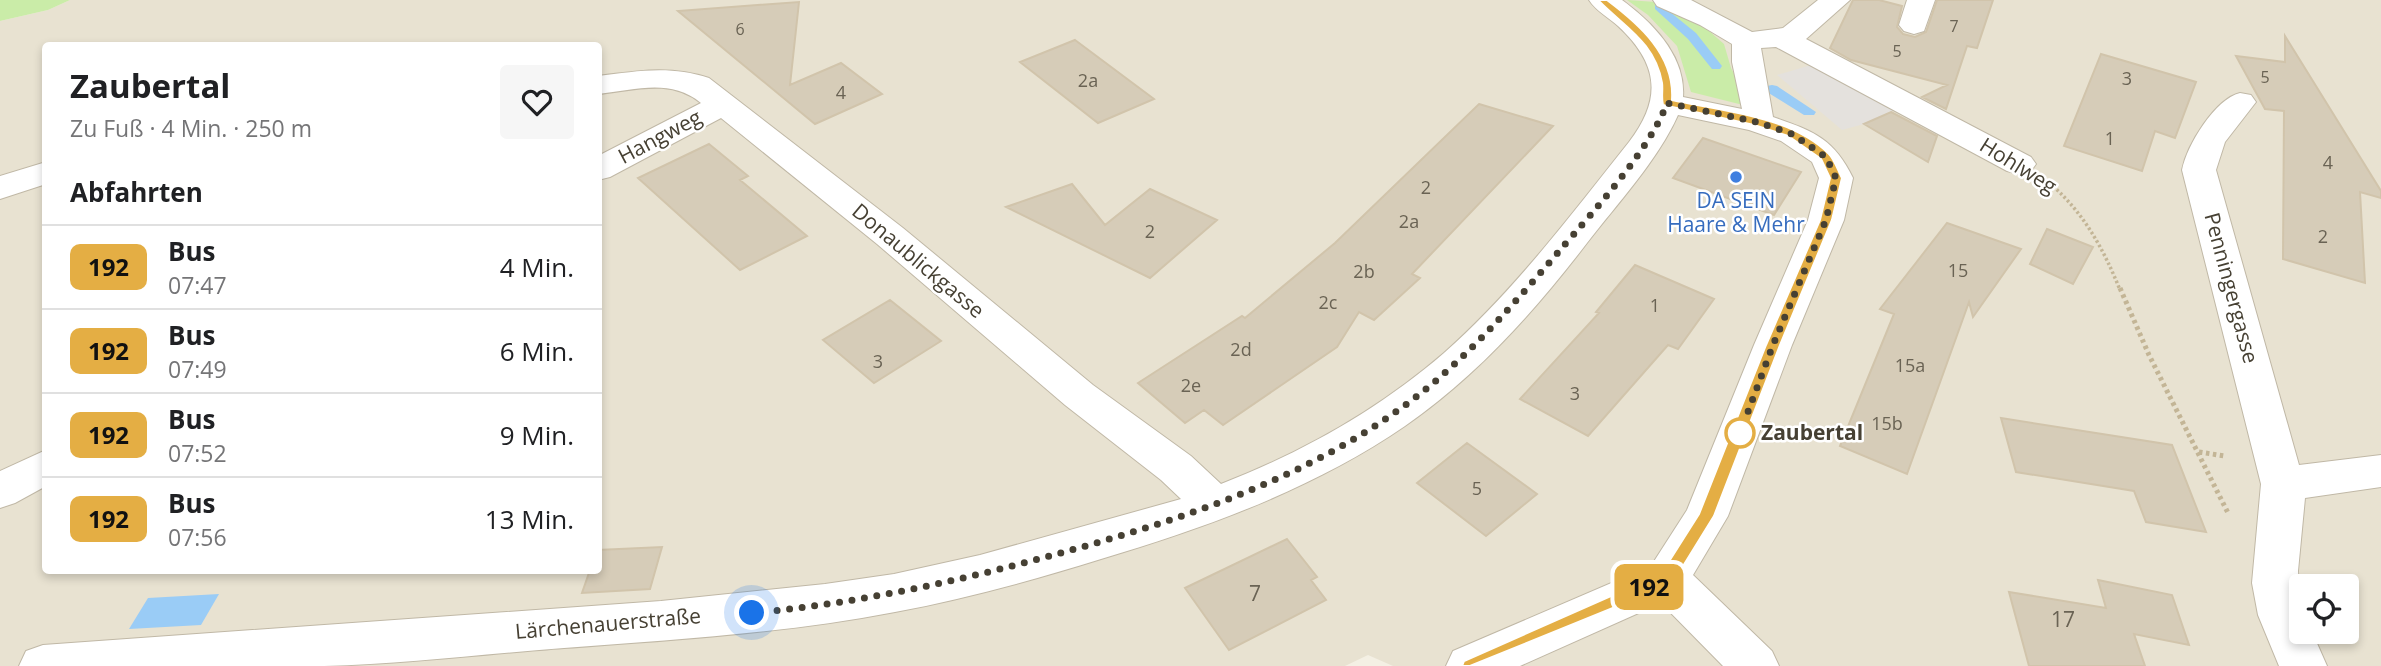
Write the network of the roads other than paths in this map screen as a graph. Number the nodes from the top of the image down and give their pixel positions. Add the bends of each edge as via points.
1 (1603, 0) edge
2 (1667, 0) edge
3 (1836, 0) edge
4 (1782, 38) junction
5 (1747, 41) junction
6 (602, 85) edge
7 (2240, 102) dead end
8 (1667, 103) junction
9 (722, 105) junction
10 (1757, 122) junction
11 (2019, 164) road end
12 (602, 168) edge
13 (42, 173) edge
14 (0, 188) edge
15 (42, 468) edge
16 (2381, 471) edge
17 (2283, 484) junction
18 (0, 491) edge
19 (1214, 505) junction
20 (1667, 579) junction
21 (1482, 664) edge
22 (43, 666) edge
23 (1755, 666) edge
24 (2303, 666) edge

1 - 8 street via 1638,28 1657,56 1668,84
2 - 5 street
3 - 4 street via 1801,30
4 - 5 street
4 - 11 street, Hohlweg
5 - 10 street via 1745,60 1758,106
6 - 9 street, Donaublickgasse via 688,80
7 - 17 street, Penningergasse via 2201,155 2199,170
8 - 10 street
8 - 19 street, Lärchenauerstraße via 1641,148 1590,215 1448,372 1349,442 1286,476
9 - 12 street, Hangweg
9 - 19 street, Donaublickgasse via 1176,468
10 - 20 street via 1792,134 1815,149 1832,165 1836,178 1826,220 1706,516
13 - 14 street
15 - 18 street
16 - 17 street
17 - 24 street, Penningergasse via 2275,582 2280,609
19 - 22 street, Lärchenauerstraße via 1135,532 964,578 816,605 633,623
20 - 21 street
20 - 23 street

